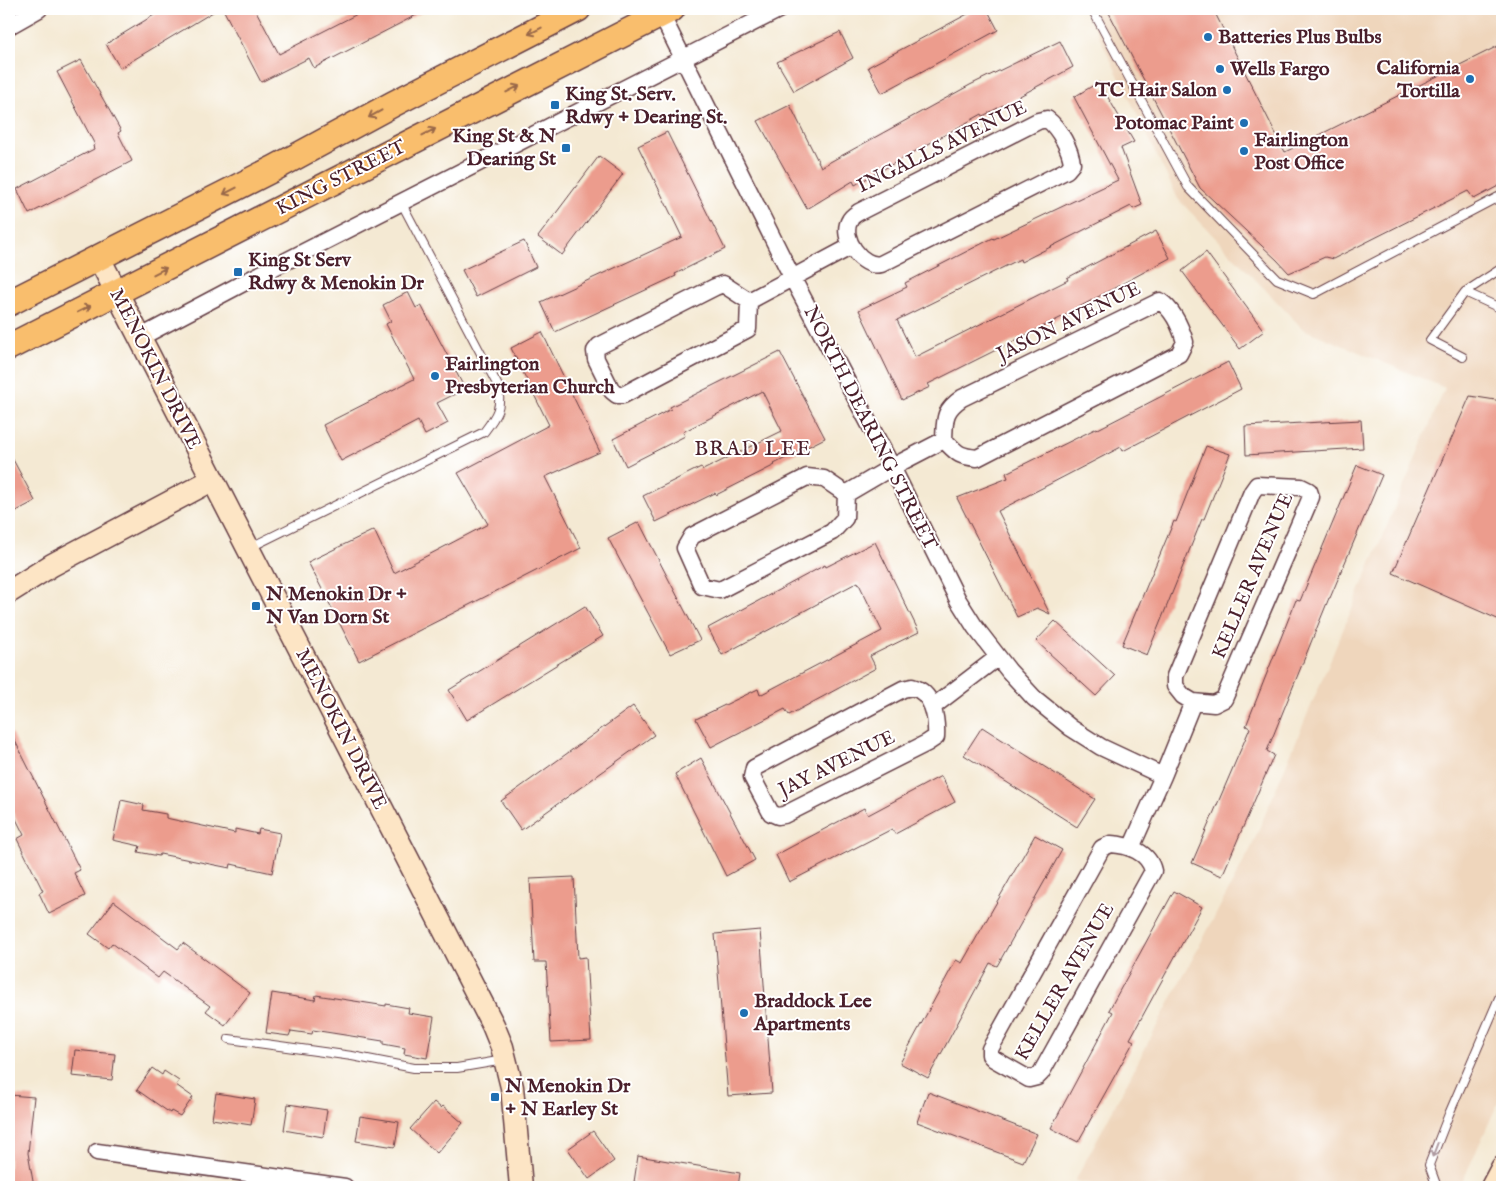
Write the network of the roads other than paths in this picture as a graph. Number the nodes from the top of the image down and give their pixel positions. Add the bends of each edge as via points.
1 (38, 9) edge
2 (578, 9) edge
3 (780, 9) edge
4 (1092, 9) edge
5 (664, 11) edge
6 (9, 24) edge
7 (684, 58) junction
8 (1502, 195) edge
9 (401, 202) junction
10 (850, 247) junction
11 (99, 258) junction
12 (1502, 268) edge
13 (794, 278) junction
14 (1465, 292) junction
15 (116, 293) junction
16 (749, 301) junction
17 (9, 303) edge
18 (1502, 309) edge
19 (139, 338) junction
20 (9, 346) edge
21 (1463, 357) dead end
22 (944, 440) junction
23 (892, 467) junction
24 (212, 480) junction
25 (846, 494) junction
26 (248, 549) junction
27 (9, 592) edge
28 (998, 656) junction
29 (1193, 702) junction
30 (934, 706) junction
31 (1163, 776) junction
32 (1131, 848) junction
33 (1502, 991) edge
34 (229, 1039) dead end
35 (506, 1060) junction
36 (97, 1152) dead end
37 (1502, 1168) edge
38 (345, 1187) edge
39 (520, 1187) edge
40 (1437, 1187) edge
41 (1492, 1187) edge

1 - 6 street
2 -> 11 main road, KING STREET
3 - 7 street
4 - 8 lane via 1188,187 1277,279 1314,294
5 - 7 street, NORTH DEARING STREET
15 -> 5 main road, KING STREET
7 - 9 street
7 - 13 street, NORTH DEARING STREET
9 - 19 street
9 - 26 lane via 498,386 501,401 495,418 484,432
10 - 10 street, INGALLS AVENUE via 874,266 881,264 1067,170 1072,164 1071,157 1054,124 1047,119 1038,121 859,212 850,219 847,227
10 - 13 street
11 - 15 street, MENOKIN DRIVE
11 - 17 main road, KING STREET
12 - 14 lane
13 - 16 street
13 - 23 street, NORTH DEARING STREET
14 - 18 lane
14 - 21 lane via 1430,340
15 - 19 street, MENOKIN DRIVE
20 -> 15 main road, KING STREET
16 - 16 street via 723,284 599,346 595,351 596,359 612,391 624,395 748,329
19 - 24 street, MENOKIN DRIVE
22 - 22 street, JASON AVENUE via 958,454 978,458 1179,354 1185,342 1182,332 1167,306 1160,301 962,398 951,406 945,417
22 - 23 street
23 - 25 street
23 - 28 street, NORTH DEARING STREET via 958,600
24 - 26 street, MENOKIN DRIVE
24 - 27 street via 52,565
25 - 25 street via 824,479 807,477 692,536 685,548 702,586 720,590 832,532 845,518
26 - 35 street, MENOKIN DRIVE via 493,1025
28 - 30 street
28 - 31 street, NORTH DEARING STREET via 1034,698 1071,728 1101,747
29 - 29 street, KELLER AVENUE via 1214,704 1224,699 1311,497 1309,491 1301,487 1257,485 1252,492 1175,676 1175,686
29 - 31 street
30 - 30 street, JAY AVENUE via 920,689 903,689 764,761 754,768 752,776 771,813 784,816 932,740 936,737 937,724
31 - 32 street
32 - 32 street, KELLER AVENUE via 1110,844 1102,848 990,1049 994,1059 1029,1079 1041,1073 1153,871 1147,858
33 -> 40 lane via 1429,1165
34 - 35 lane via 414,1068 457,1068
35 - 39 street, MENOKIN DRIVE via 512,1087
36 - 38 street
37 - 41 street

